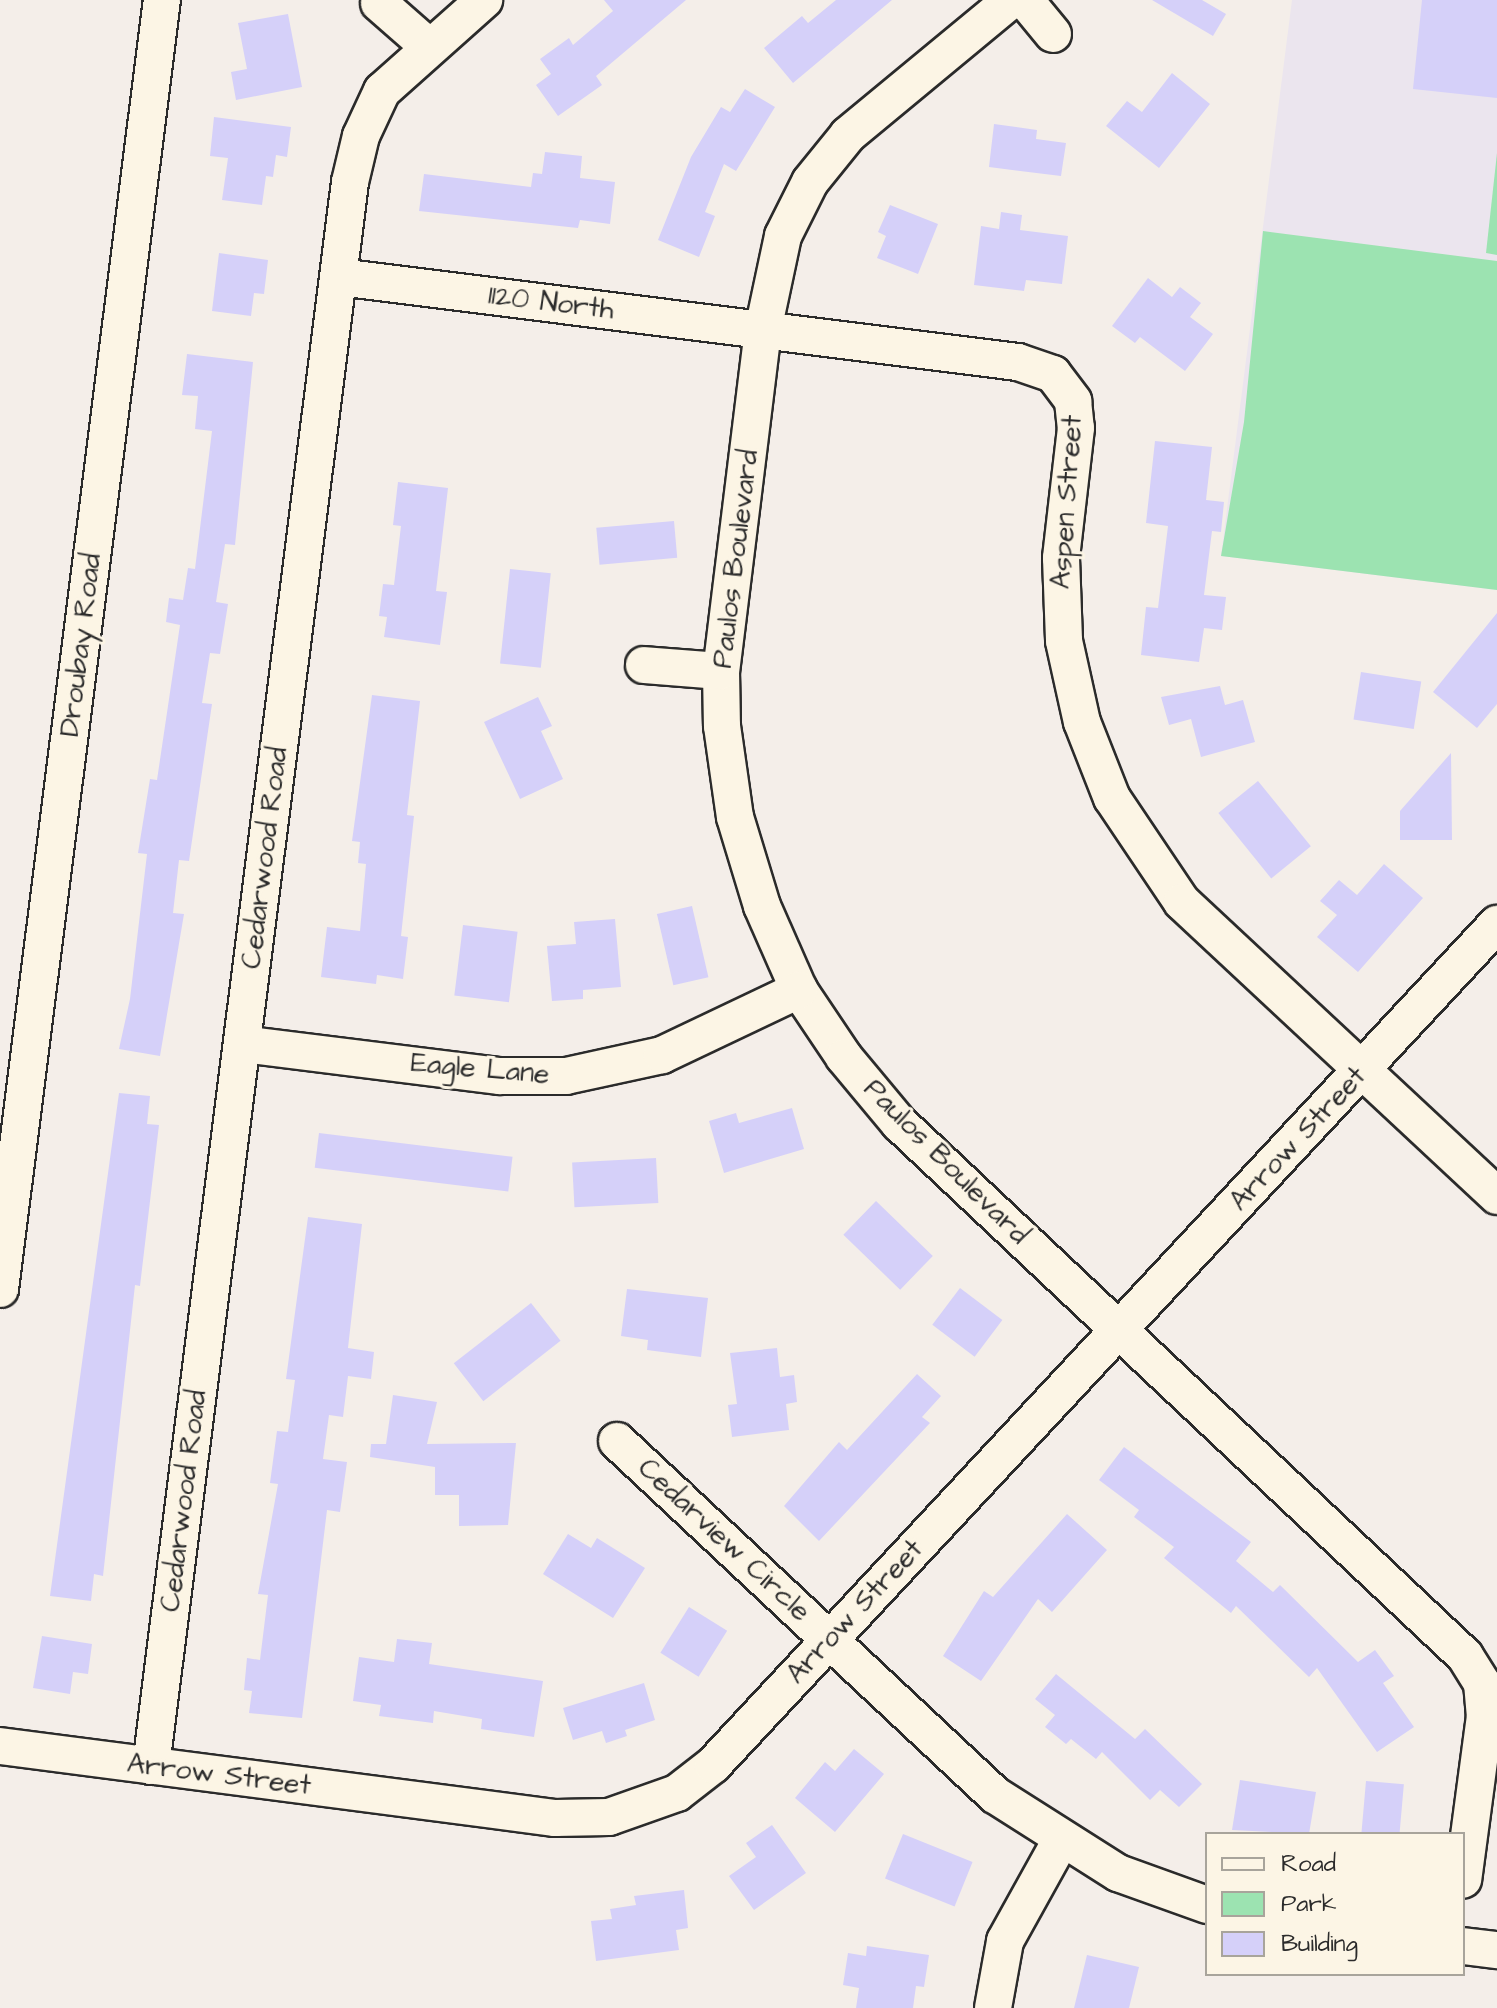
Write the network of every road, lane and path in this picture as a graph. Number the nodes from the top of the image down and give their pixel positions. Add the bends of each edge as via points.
1 (162, 0) edge
2 (484, 0) edge
3 (1011, 0) edge
4 (1025, 0) edge
5 (379, 3) dead end
6 (1053, 34) dead end
7 (428, 46) junction
8 (339, 277) junction
9 (763, 330) junction
10 (644, 665) dead end
11 (721, 671) junction
12 (1497, 924) edge
13 (799, 990) junction
14 (242, 1044) junction
15 (1362, 1069) junction
16 (1497, 1196) edge
17 (0, 1289) edge
18 (1119, 1330) junction
19 (617, 1441) dead end
20 (830, 1639) junction
21 (0, 1746) edge
22 (151, 1766) junction
23 (1061, 1840) junction
24 (1465, 1865) edge
25 (1205, 1904) edge
26 (1465, 1946) edge
27 (1497, 1950) edge
28 (993, 2008) edge

1 - 17 street, Droubay Road
2 - 7 street, Cedarwood Road
3 - 9 street, Paulos Boulevard via 871,115 828,158 783,236
4 - 6 street
5 - 7 street
7 - 8 street, Cedarwood Road via 382,91 361,136
8 - 9 street, 1120 North
8 - 14 street, Cedarwood Road
9 - 11 street, Paulos Boulevard
9 - 15 street, Aspen Street via 1018,362 1053,374 1073,401 1076,428 1061,558 1064,641 1095,760 1133,835 1182,902
10 - 11 street
11 - 13 street, Paulos Boulevard via 722,726 735,817 762,906
12 - 15 street, Arrow Street
13 - 14 street, Eagle Lane via 662,1055 566,1076 500,1076
13 - 18 street, Paulos Boulevard via 844,1057 899,1123
14 - 22 street, Cedarwood Road
15 - 16 street, Aspen Street
15 - 18 street, Arrow Street
18 - 20 street, Arrow Street
18 - 24 street, Paulos Boulevard via 1465,1656 1482,1683 1485,1716
19 - 20 street, Cedarview Circle
20 - 22 street, Arrow Street via 696,1780 657,1803 609,1817 555,1818
20 - 23 street, Cedarview Circle via 995,1795
21 - 22 street, Arrow Street
23 - 25 street, Cedarview Circle via 1118,1873
23 - 28 street via 1005,1941
26 - 27 street

